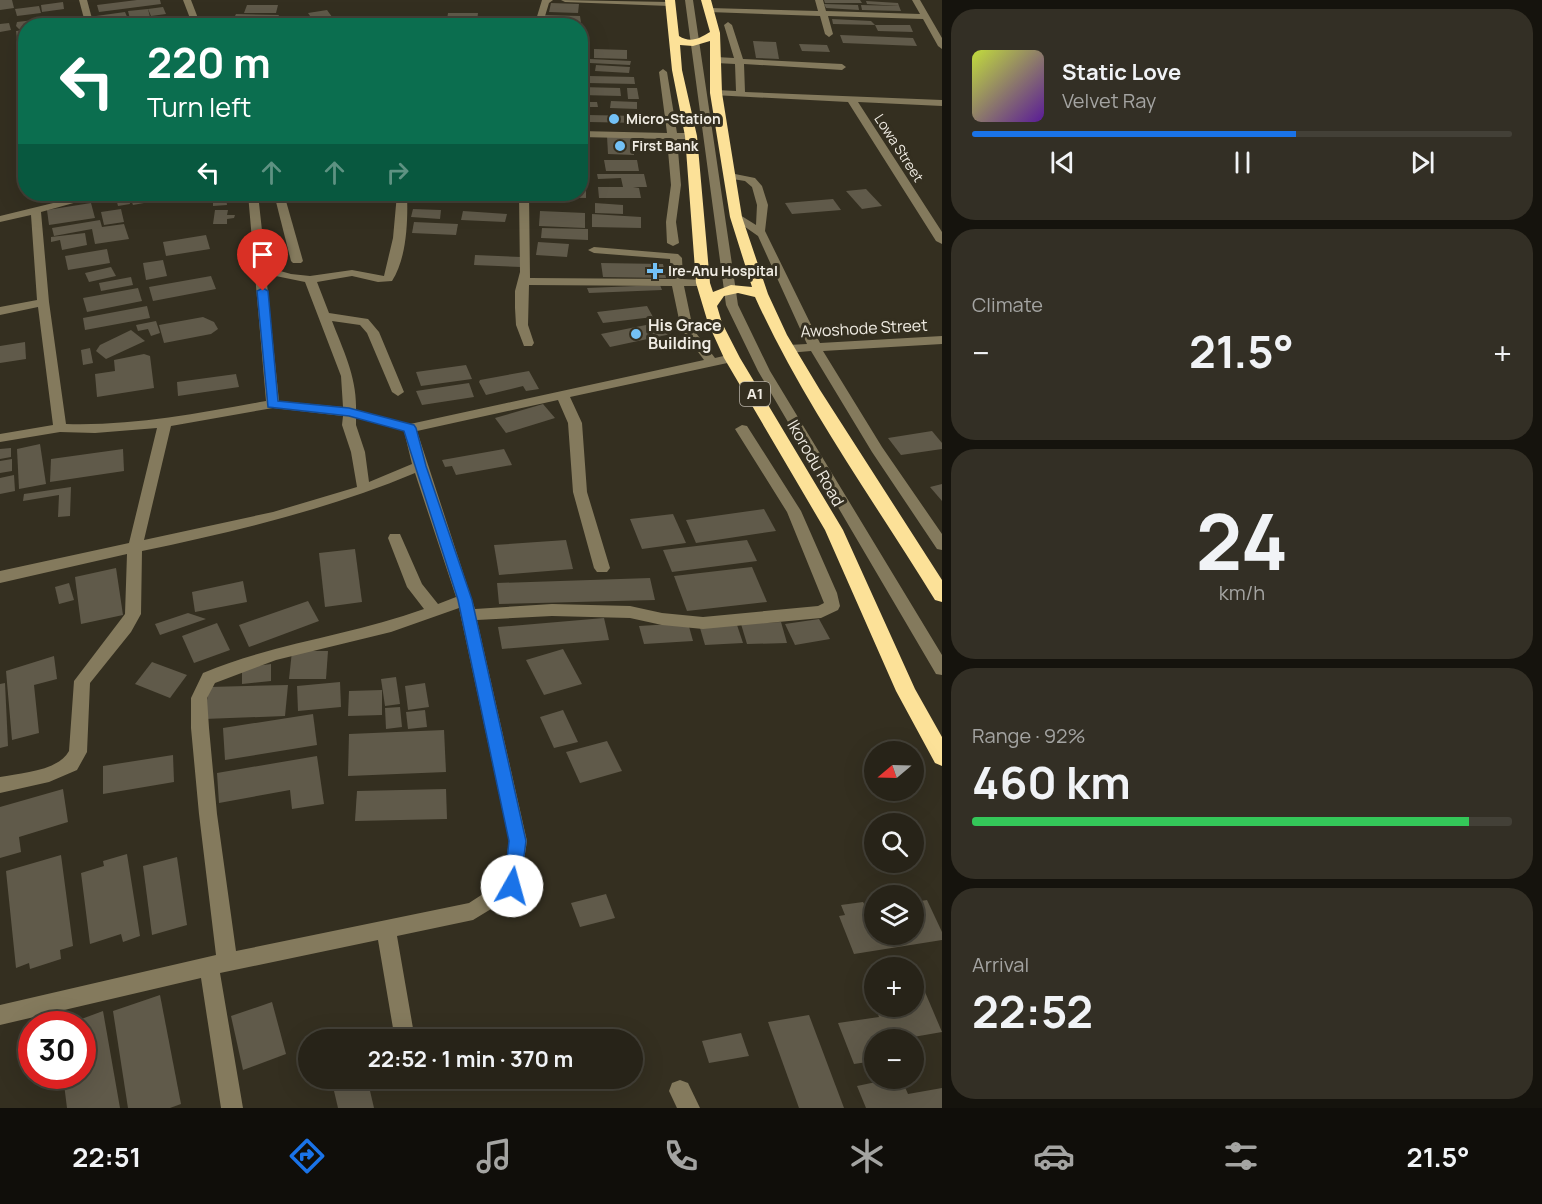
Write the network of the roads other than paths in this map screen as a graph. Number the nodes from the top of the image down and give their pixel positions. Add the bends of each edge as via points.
1 (83, 0) edge
2 (187, 0) edge
3 (549, 0) edge
4 (565, 0) edge
5 (689, 0) edge
6 (819, 0) edge
7 (916, 0) edge
8 (669, 2) edge
9 (707, 5) edge
10 (823, 14) junction
11 (925, 17) junction
12 (88, 18) edge
13 (194, 18) edge
14 (540, 18) edge
15 (728, 25) dead end
16 (715, 33) junction
17 (829, 34) dead end
18 (672, 35) junction
19 (694, 43) junction
20 (942, 46) edge
21 (716, 60) junction
22 (739, 61) junction
23 (842, 68) dead end
24 (663, 72) dead end
25 (716, 93) junction
26 (741, 94) junction
27 (852, 100) junction
28 (942, 103) edge
29 (588, 134) edge
30 (671, 136) junction
31 (692, 136) junction
32 (730, 176) junction
33 (75, 201) edge
34 (254, 201) edge
35 (281, 201) edge
36 (402, 201) edge
37 (524, 201) edge
38 (36, 211) junction
39 (736, 217) junction
40 (0, 219) edge
41 (759, 231) junction
42 (942, 241) edge
43 (673, 243) dead end
44 (594, 250) dead end
45 (297, 261) dead end
46 (261, 269) junction
47 (310, 279) junction
48 (524, 281) junction
49 (677, 283) junction
50 (703, 283) junction
51 (728, 288) junction
52 (761, 294) junction
53 (43, 302) junction
54 (710, 306) junction
55 (0, 310) edge
56 (325, 316) junction
57 (942, 340) edge
58 (528, 343) dead end
59 (815, 347) junction
60 (788, 349) junction
61 (732, 358) junction
62 (711, 362) junction
63 (398, 392) dead end
64 (563, 396) junction
65 (273, 404) junction
66 (349, 412) junction
67 (165, 423) junction
68 (60, 428) junction
69 (410, 428) junction
70 (742, 429) dead end
71 (0, 438) edge
72 (420, 466) junction
73 (365, 489) junction
74 (395, 538) dead end
75 (942, 545) edge
76 (135, 548) junction
77 (602, 568) dead end
78 (0, 577) edge
79 (942, 595) edge
80 (466, 608) junction
81 (435, 611) junction
82 (942, 669) edge
83 (942, 756) edge
84 (0, 785) edge
85 (386, 928) junction
86 (218, 964) junction
87 (0, 1015) edge
88 (403, 1029) edge
89 (232, 1108) edge

1 - 12 street
2 - 13 street
3 - 14 street via 544,1
4 - 8 street
5 - 19 street
6 - 10 street
7 - 11 street
8 - 18 highway, Ikorodu Road / A1
9 - 10 street
9 - 16 highway, Ikorodu Road
10 - 11 street
10 - 17 street
11 - 20 street
15 - 22 street
16 - 19 highway
16 - 21 highway, Ikorodu Road
18 - 19 highway via 681,42
18 - 31 highway, Ikorodu Road / A1
19 - 51 street
21 - 22 street
21 - 25 highway, Ikorodu Road
22 - 23 street
22 - 26 street
24 - 30 street
25 - 26 street
25 - 32 highway, Ikorodu Road
26 - 27 street
27 - 28 street
27 - 42 street, Lowa Street
29 - 30 street
30 - 31 street
30 - 43 street via 676,185 671,222
31 - 50 highway, Ikorodu Road / A1
32 - 39 highway, Ikorodu Road
32 - 41 street via 749,180 758,189 763,218
33 - 38 street
34 - 46 street
35 - 45 street
36 - 47 street via 390,277 378,279 352,273
37 - 48 street
38 - 40 street
38 - 53 street
39 - 41 street
39 - 52 highway, Ikorodu Road
41 - 59 street
44 - 49 street via 670,254 676,258
46 - 47 street
46 - 65 street
47 - 56 street
48 - 49 street
48 - 58 street via 522,325
49 - 50 street
49 - 62 street via 687,329
50 - 54 highway, Ikorodu Road / A1
51 - 52 highway
51 - 54 highway via 720,291
51 - 82 street via 740,326 764,371
52 - 60 highway, Ikorodu Road
53 - 55 street
53 - 68 street
54 - 61 highway, Ikorodu Road / A1
56 - 63 street via 364,322 373,332
56 - 66 street via 347,376
57 - 59 street, Awoshode Street
59 - 60 street, Awoshode Street
59 - 75 street
60 - 79 highway, Ikorodu Road
61 - 62 street
61 - 83 highway, Ikorodu Road / A1 via 834,530 906,691
62 - 64 street
64 - 69 street
64 - 77 street via 575,423 580,492
65 - 66 street
65 - 67 street
66 - 69 street
66 - 73 street
67 - 68 street
67 - 76 street
68 - 71 street
69 - 72 street
70 - 80 street via 794,511 832,606 821,612 703,623 630,612
72 - 73 street
72 - 80 street
73 - 76 street via 274,517
74 - 81 street via 416,587
76 - 78 street
76 - 84 street via 133,614 82,681 78,752 70,765 49,774
80 - 81 street
80 - 85 street via 518,841 512,886 473,911
81 - 86 street via 392,626 283,651 209,678 199,698
85 - 86 street
85 - 88 street
86 - 87 street
86 - 89 street

